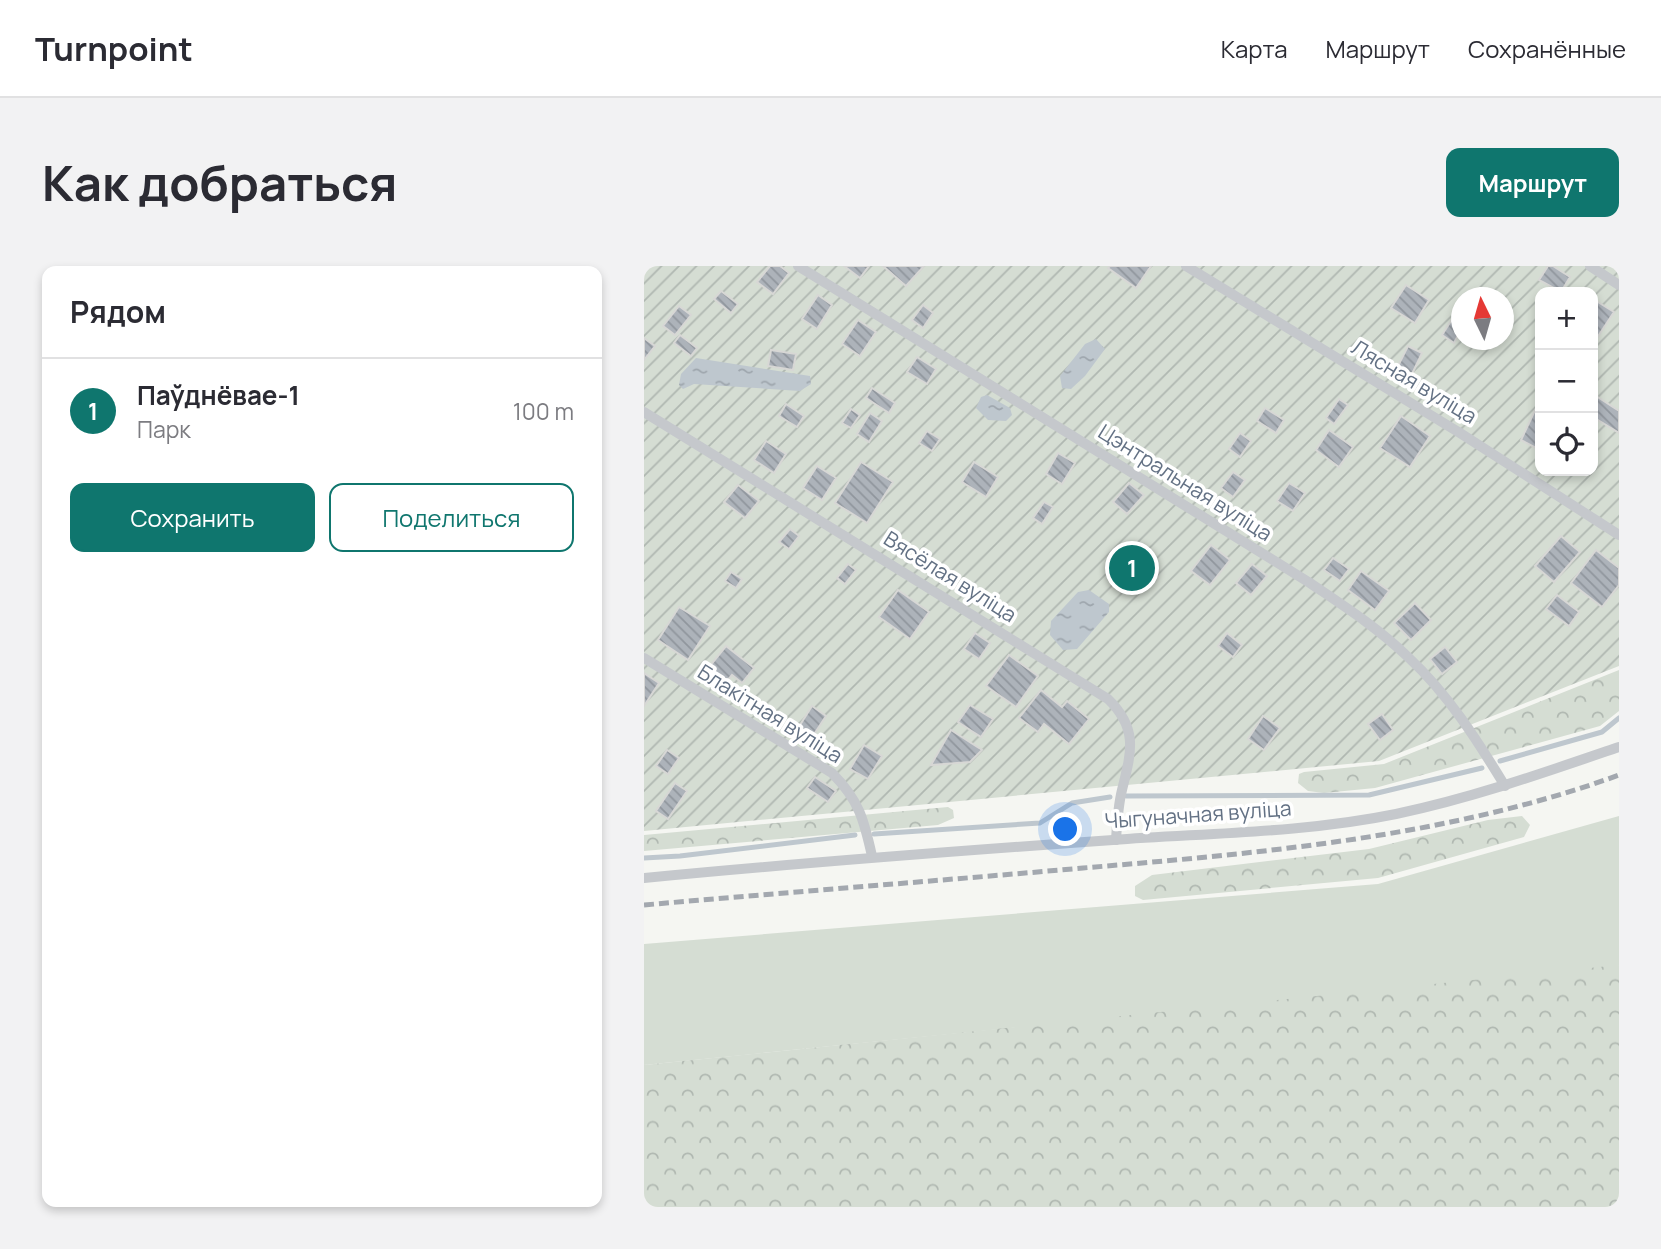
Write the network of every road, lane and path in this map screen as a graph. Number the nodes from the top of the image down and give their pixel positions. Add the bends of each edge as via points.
1 (798, 266) edge
2 (1186, 266) edge
3 (1590, 266) edge
4 (1619, 285) edge
5 (644, 412) edge
6 (1619, 536) edge
7 (644, 657) edge
8 (1619, 747) edge
9 (1505, 786) junction
10 (1116, 839) junction
11 (872, 856) junction
12 (644, 878) edge

1 - 9 lane, Цэнтральная вуліца via 1310,583 1379,631 1433,682
2 - 6 lane, Лясная вуліца via 1461,433
3 - 4 lane
5 - 10 lane, Вясёлая вуліца via 1108,699 1125,720 1130,740
7 - 11 lane, Блакітная вуліца via 832,773 859,806
8 - 9 lane, Чыгуначная вуліца
9 - 10 lane, Чыгуначная вуліца via 1394,814 1336,823
10 - 11 lane, Чыгуначная вуліца
11 - 12 lane, Чыгуначная вуліца

